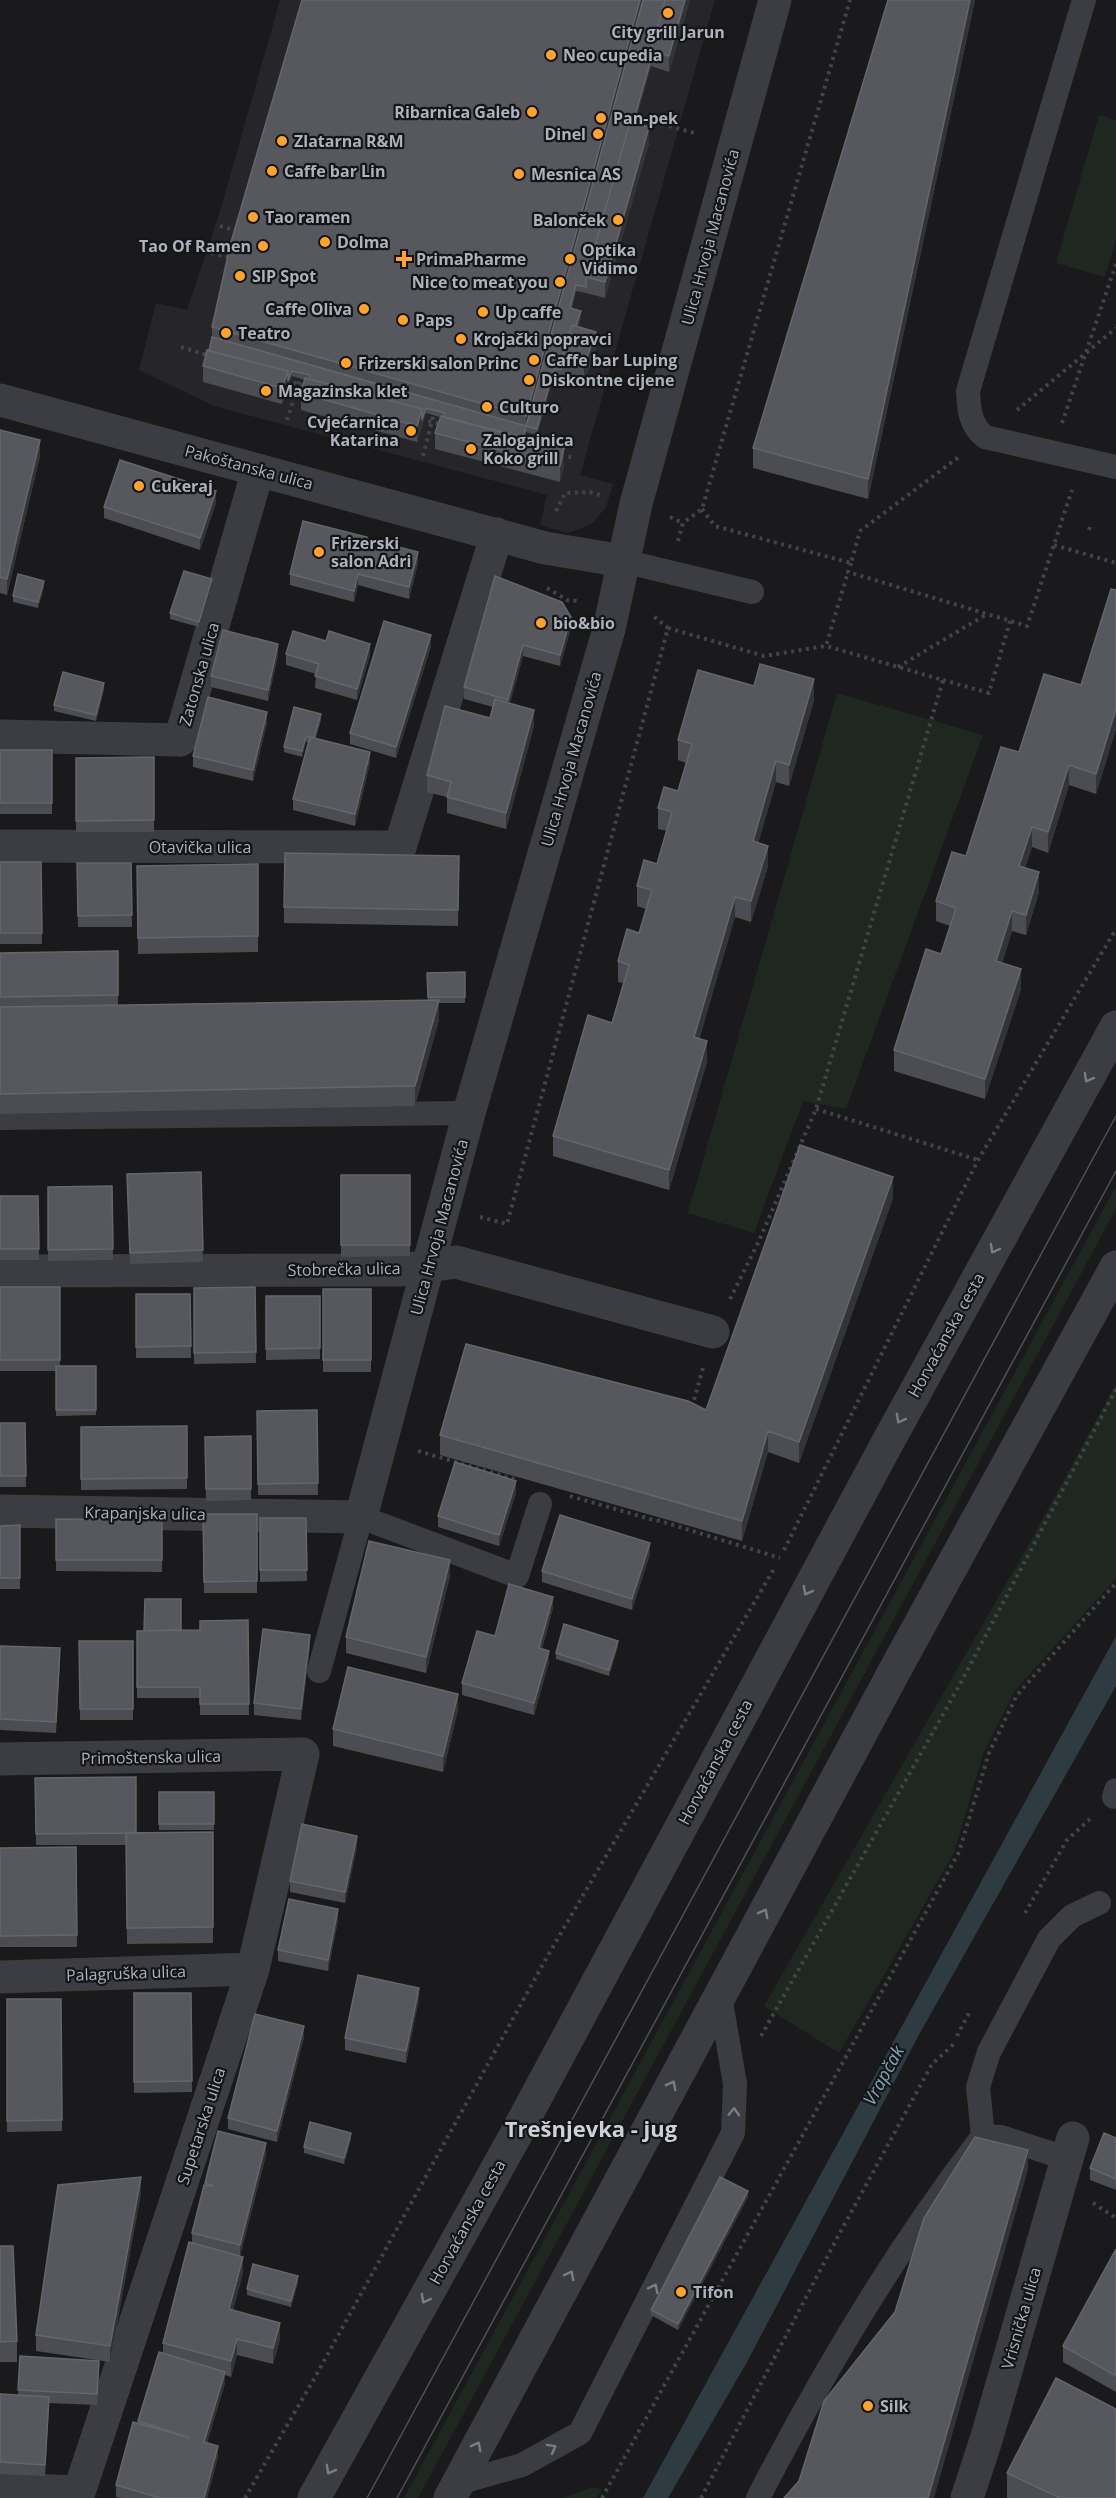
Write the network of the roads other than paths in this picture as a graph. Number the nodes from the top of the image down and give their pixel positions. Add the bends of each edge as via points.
1 (775, 0) edge
2 (1084, 0) edge
3 (0, 400) edge
4 (1116, 467) edge
5 (258, 470) junction
6 (497, 534) junction
7 (623, 561) junction
8 (752, 592) dead end
9 (0, 736) edge
10 (0, 846) edge
11 (1116, 1026) edge
12 (469, 1113) junction
13 (0, 1118) edge
14 (429, 1264) junction
15 (1116, 1267) edge
16 (0, 1271) edge
17 (713, 1332) road end
18 (540, 1504) dead end
19 (0, 1511) edge
20 (361, 1517) junction
21 (319, 1671) dead end
22 (303, 1755) joint
23 (0, 1759) edge
24 (1099, 1903) dead end
25 (253, 1969) junction
26 (0, 1977) edge
27 (720, 1996) junction
28 (982, 2136) junction
29 (1069, 2148) joint
30 (0, 2489) edge
31 (454, 2490) edge
32 (88, 2495) edge
33 (314, 2498) edge
34 (758, 2498) edge
35 (967, 2498) edge

1 - 7 street, Ulica Hrvoja Macanovića
2 - 4 lane via 968,391 970,414 976,430 985,437
3 - 5 street, Pakoštanska ulica
5 - 6 street, Pakoštanska ulica
5 - 9 street, Zatonska ulica via 180,740
6 - 7 street, Pakoštanska ulica via 545,548
6 - 10 street, Otavička ulica via 400,847
7 - 8 lane
7 - 12 street, Ulica Hrvoja Macanovića via 609,629
11 -> 33 street, Horvaćanska cesta via 514,2138
12 - 13 lane
12 - 14 street, Ulica Hrvoja Macanovića
14 - 16 street, Stobrečka ulica via 400,1270
14 - 17 street, Stobrečka ulica via 456,1262
14 - 20 street, Ulica Hrvoja Macanovića
27 -> 15 street
18 - 20 lane via 517,1576
19 - 20 street, Krapanjska ulica
20 - 21 lane
22 - 23 street, Primoštenska ulica
22 - 25 street, Supetarska ulica
24 - 28 lane via 1072,1917 1049,1939 989,2052 978,2087
25 - 26 street, Palagruška ulica
25 - 32 street, Supetarska ulica
31 -> 27 street
31 -> 27 lane via 522,2465 580,2433 734,2133 735,2084
28 - 29 lane
28 - 34 lane via 892,2264 792,2432
29 - 35 street, Vrisnička ulica
30 - 32 street

